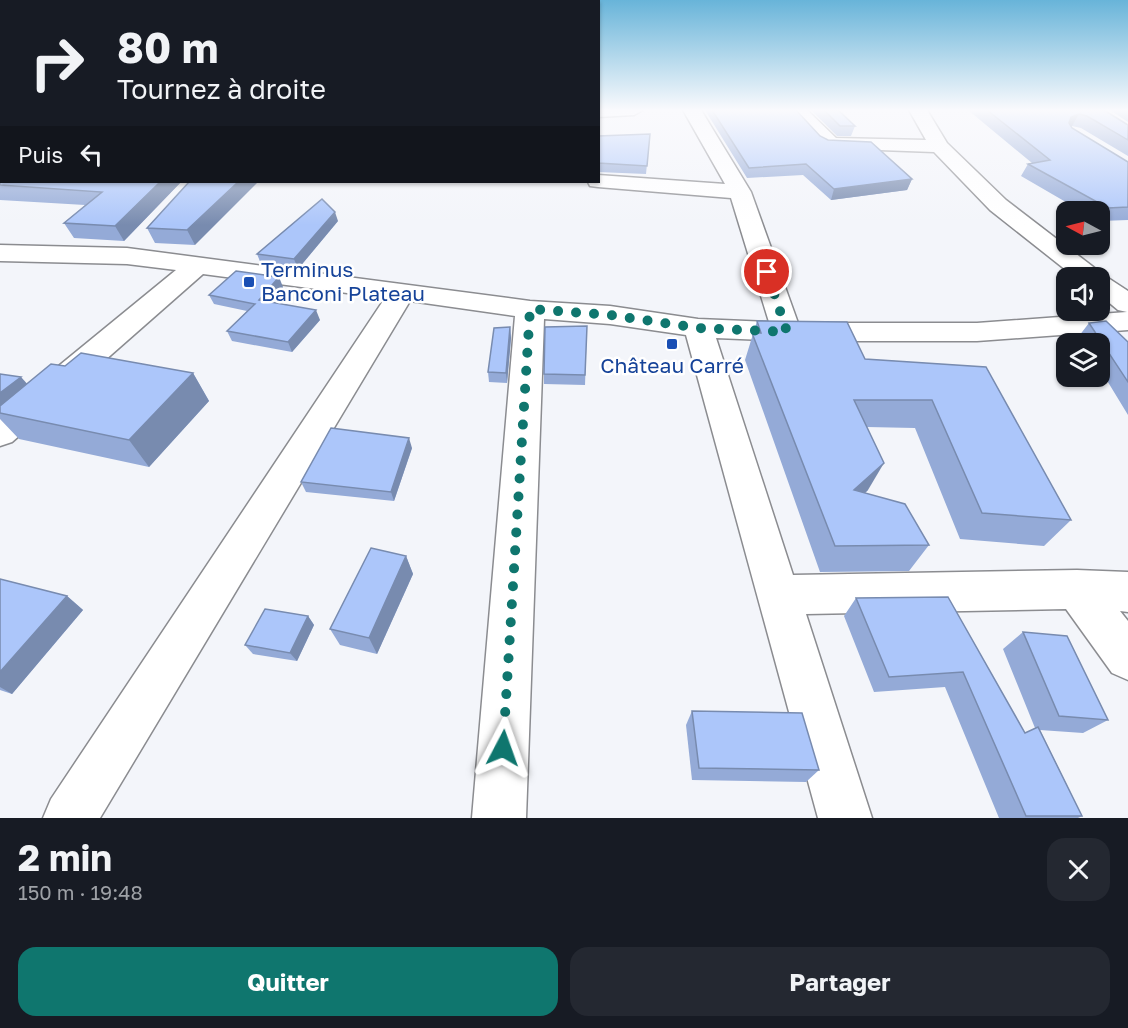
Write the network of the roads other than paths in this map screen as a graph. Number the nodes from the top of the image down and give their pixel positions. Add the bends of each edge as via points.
1 (714, 148) edge
2 (941, 148) edge
3 (600, 181) edge
4 (740, 192) junction
5 (0, 253) edge
6 (199, 264) junction
7 (1078, 267) edge
8 (1110, 290) edge
9 (404, 291) junction
10 (1128, 304) edge
11 (530, 309) junction
12 (1128, 321) edge
13 (698, 328) junction
14 (787, 332) junction
15 (0, 433) edge
16 (1077, 589) junction
17 (1128, 592) edge
18 (777, 594) junction
19 (1128, 657) edge
20 (70, 818) edge
21 (499, 818) edge
22 (845, 818) edge

1 - 4 street
2 - 7 street via 998,206
3 - 4 street
4 - 14 street
5 - 6 street via 134,248
6 - 9 street
6 - 15 street
8 - 10 street
9 - 11 street
9 - 20 street
11 - 13 street via 610,315
11 - 21 street
12 - 14 street via 977,332
13 - 14 street
13 - 18 street
16 - 17 street
16 - 18 street
16 - 19 street
18 - 22 street

